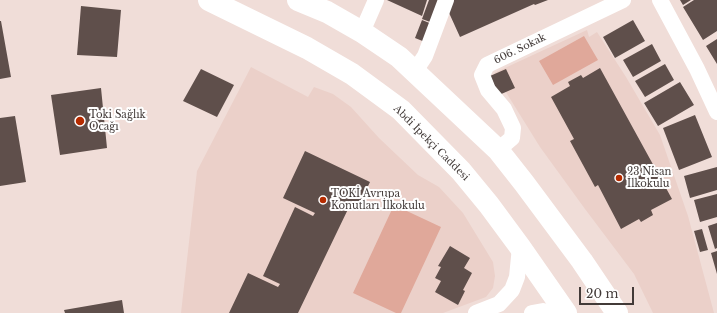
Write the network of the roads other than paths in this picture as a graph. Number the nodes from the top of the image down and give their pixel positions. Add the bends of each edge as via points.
1 (209, 0) edge
2 (298, 0) edge
3 (376, 0) edge
4 (446, 0) edge
5 (623, 0) edge
6 (660, 0) edge
7 (362, 32) junction
8 (415, 71) junction
9 (717, 112) edge
10 (498, 150) junction
11 (520, 246) junction
12 (487, 311) edge
13 (532, 313) edge
14 (548, 313) edge
15 (566, 313) edge
16 (617, 313) edge

1 - 11 main road, Abdi İpekçi Caddesi via 314,52 352,74 401,110 461,171
2 - 7 main road via 327,12
3 - 7 street
4 - 8 street via 425,56
5 - 10 street, 606. Sokak via 487,65 482,75 488,90 504,109 513,128 512,138
6 - 9 street
7 - 8 main road via 400,57
8 - 10 main road
10 - 16 main road via 582,261
11 - 12 street via 512,290 499,304
11 - 15 main road, Abdi İpekçi Caddesi
13 - 14 street

